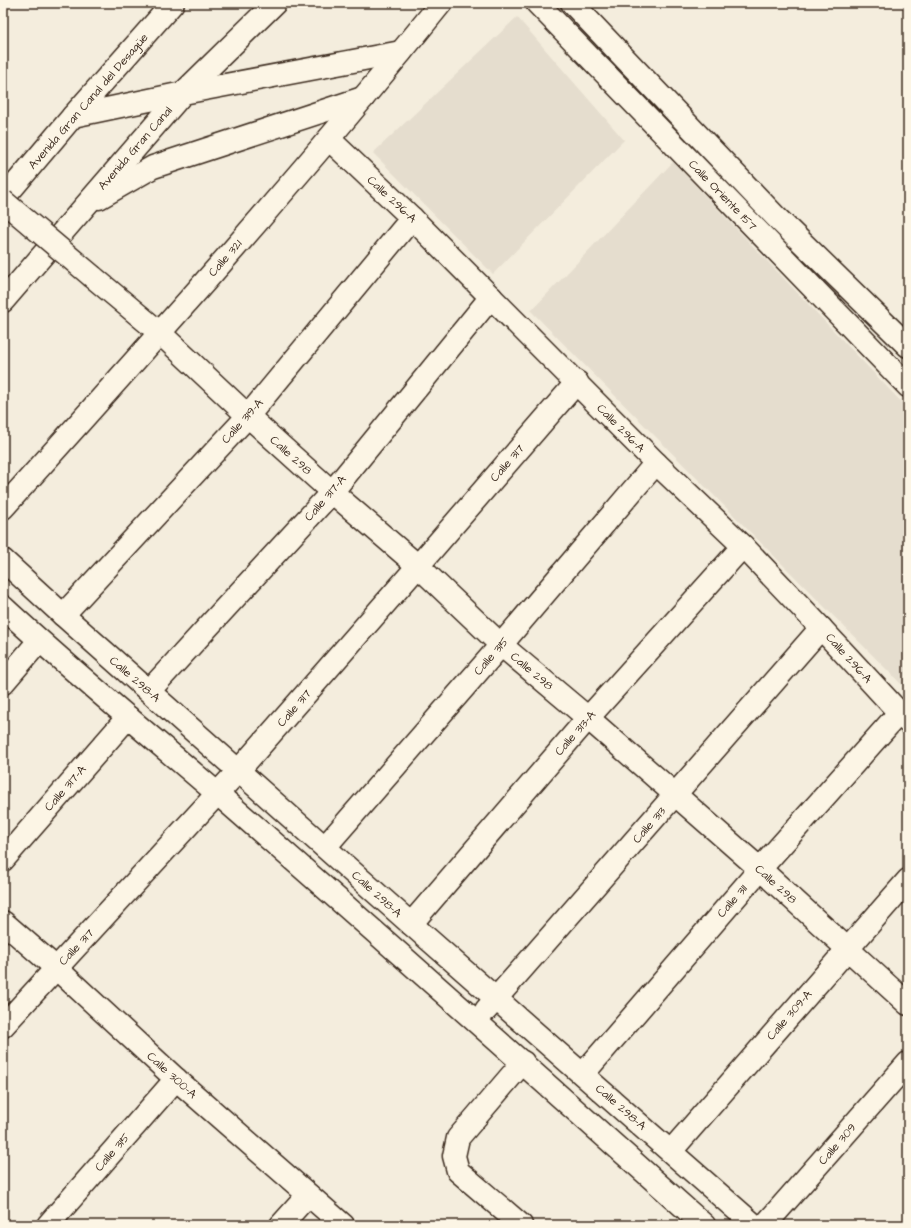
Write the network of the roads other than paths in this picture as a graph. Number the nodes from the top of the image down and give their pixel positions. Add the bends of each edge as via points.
1 (173, 3) edge
2 (275, 3) edge
3 (441, 3) edge
4 (537, 3) edge
5 (572, 3) edge
6 (401, 52) junction
7 (183, 93) junction
8 (363, 98) junction
9 (73, 116) junction
10 (329, 139) junction
11 (3, 200) edge
12 (86, 205) junction
13 (412, 218) junction
14 (492, 297) junction
15 (3, 301) edge
16 (160, 333) junction
17 (908, 346) edge
18 (576, 382) junction
19 (907, 385) edge
20 (248, 416) junction
21 (656, 462) junction
22 (332, 492) junction
23 (3, 508) edge
24 (743, 546) junction
25 (3, 560) edge
26 (418, 566) junction
27 (3, 608) edge
28 (63, 616) junction
29 (821, 628) junction
30 (39, 641) junction
31 (501, 645) junction
32 (3, 683) edge
33 (149, 691) junction
34 (128, 717) junction
35 (588, 718) junction
36 (903, 718) edge
37 (239, 770) junction
38 (217, 794) junction
39 (675, 795) junction
40 (325, 847) junction
41 (3, 860) edge
42 (760, 869) junction
43 (908, 880) edge
44 (3, 922) edge
45 (411, 924) junction
46 (848, 948) junction
47 (56, 968) junction
48 (496, 999) junction
49 (908, 1004) edge
50 (476, 1021) junction
51 (3, 1026) edge
52 (523, 1062) junction
53 (908, 1063) edge
54 (584, 1074) junction
55 (176, 1079) junction
56 (671, 1151) junction
57 (308, 1195) junction
58 (48, 1225) edge
59 (281, 1225) edge
60 (343, 1225) edge
61 (521, 1225) edge
62 (704, 1225) edge
63 (754, 1225) edge
64 (765, 1225) edge

1 - 9 street, Avenida Gran Canal del Desagüe
2 - 7 street, Avenida Gran Canal
3 - 6 street, Calle 321
4 - 19 street, Calle Oriente 157
5 - 17 street, Calle Oriente 157 via 776,217
6 - 7 street
6 - 8 street, Calle 321
7 - 9 street
7 - 12 street, Avenida Gran Canal
8 - 10 street, Calle 321
8 - 12 street via 153,167
9 - 11 street, Avenida Gran Canal del Desagüe
10 - 13 street, Calle 296-A
10 - 16 street, Calle 321
11 - 16 street, Calle 298, bridge
12 - 15 street, Avenida Gran Canal
13 - 14 street, Calle 296-A
13 - 20 street, Calle 319-A
14 - 18 street, Calle 296-A
14 - 22 street, Calle 317-A
16 - 20 street, Calle 298
16 - 23 street, Calle 321
18 - 21 street, Calle 296-A
18 - 26 street, Calle 317
20 - 22 street, Calle 298
20 - 28 street, Calle 319-A
21 - 24 street, Calle 296-A
21 - 31 street, Calle 315
22 - 26 street, Calle 298
22 - 33 street, Calle 317-A
24 - 29 street, Calle 296-A
24 - 35 street, Calle 313-A
25 - 28 street, Calle 298-A
26 - 31 street, Calle 298
26 - 37 street, Calle 317
27 - 30 street
28 - 33 street, Calle 298-A
29 - 36 street, Calle 296-A
29 - 39 street, Calle 313
30 - 32 street
30 - 34 street
31 - 35 street, Calle 298
31 - 40 street, Calle 315
33 - 37 street, Calle 298-A
34 - 38 street
34 - 41 street, Calle 317-A
35 - 39 street, Calle 298
35 - 45 street, Calle 313-A
36 - 42 street, Calle 311
37 - 38 street, Calle 317
37 - 40 street, Calle 298-A
38 - 47 street, Calle 317
38 - 50 street
39 - 42 street, Calle 298
39 - 48 street, Calle 313
40 - 45 street, Calle 298-A
42 - 46 street, Calle 298
42 - 54 street, Calle 311
43 - 46 street, Calle 309-A
44 - 47 street, Calle 300-A
45 - 48 street, Calle 298-A
46 - 49 street, Calle 298
46 - 56 street, Calle 309-A
47 - 51 street, Calle 317
47 - 55 street, Calle 300-A
48 - 50 street, Calle 313
48 - 54 street, Calle 298-A
50 - 52 street
52 - 61 street via 458,1138 454,1156 458,1171
52 - 62 street
53 - 64 street, Calle 309
54 - 56 street, Calle 298-A
55 - 57 street, Calle 300-A
55 - 58 street, Calle 315
56 - 63 street, Calle 298-A
57 - 59 street
57 - 60 street, Calle 300-A

